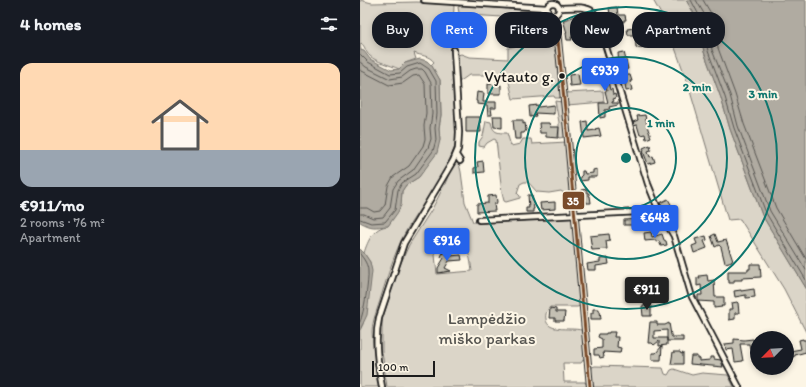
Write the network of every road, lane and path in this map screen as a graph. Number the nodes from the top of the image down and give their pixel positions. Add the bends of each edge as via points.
1 (424, 0) edge
2 (554, 1) edge
3 (547, 8) junction
4 (560, 8) junction
5 (549, 12) edge
6 (558, 12) edge
7 (558, 48) edge
8 (454, 50) dead end
9 (456, 155) junction
10 (460, 161) dead end
11 (659, 211) junction
12 (575, 216) junction
13 (479, 220) dead end
14 (382, 387) edge
15 (590, 387) edge
16 (739, 387) edge

1 - 3 street
2 - 3 street
2 - 4 street
3 - 5 street
4 - 6 street
4 - 11 street via 578,8 594,13 648,184
7 - 12 street
8 - 9 street via 459,132
9 - 10 street
9 - 14 street via 404,243 379,318 377,349
11 - 12 street
11 - 16 street via 674,236 692,297
12 - 13 street
12 - 15 street

